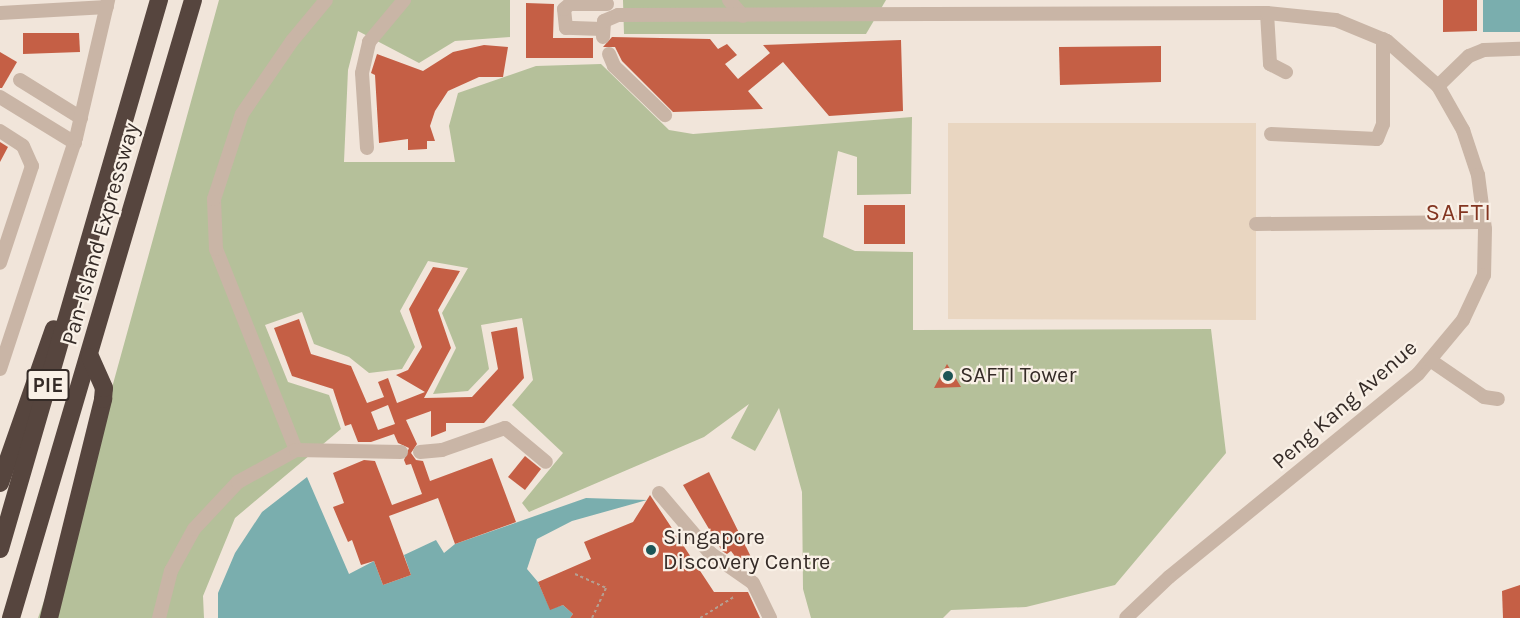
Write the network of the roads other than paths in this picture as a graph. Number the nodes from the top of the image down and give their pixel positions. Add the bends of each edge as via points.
1 (159, 0) edge
2 (193, 0) edge
3 (326, 0) edge
4 (404, 0) edge
5 (729, 0) edge
6 (107, 3) edge
7 (607, 4) dead end
8 (0, 13) edge
9 (1268, 13) junction
10 (743, 16) junction
11 (1383, 39) junction
12 (1520, 49) edge
13 (609, 54) dead end
14 (1286, 72) dead end
15 (20, 80) dead end
16 (1438, 86) junction
17 (0, 97) edge
18 (665, 115) dead end
19 (81, 118) junction
20 (0, 131) edge
21 (1271, 134) dead end
22 (75, 143) junction
23 (367, 148) dead end
24 (97, 222) junction
25 (1484, 222) junction
26 (1256, 224) dead end
27 (0, 263) edge
28 (6, 330) edge
29 (90, 357) junction
30 (1430, 360) junction
31 (0, 369) edge
32 (1498, 399) dead end
33 (296, 450) junction
34 (401, 452) dead end
35 (420, 452) dead end
36 (546, 462) dead end
37 (0, 483) edge
38 (659, 493) dead end
39 (0, 549) edge
40 (12, 618) edge
41 (49, 618) edge
42 (159, 618) edge
43 (770, 618) edge
44 (1126, 618) edge

1 - 24 highway, Pan-Island Expressway / PIE
2 - 29 highway, Pan-Island Expressway / PIE
3 - 33 lane via 292,41 242,114 214,199 216,249
4 - 23 lane via 369,42 362,73
5 - 10 lane
6 - 8 lane
6 - 19 lane
7 - 10 lane, Peng Kang Avenue via 570,4 564,9 566,28 603,33 607,17 618,15
9 - 10 lane, Peng Kang Avenue
9 - 11 lane, Peng Kang Avenue via 1335,20
9 - 14 lane via 1270,64
11 - 16 lane, Peng Kang Avenue
11 - 21 lane via 1383,124 1377,139
12 - 16 lane via 1484,50 1469,56
13 - 18 lane via 614,66
15 - 19 lane
16 - 25 lane, Peng Kang Avenue via 1463,130 1478,175
17 - 22 lane
19 - 22 lane
20 - 27 lane via 23,146 32,166
22 - 28 lane
24 - 37 highway via 27,399
24 - 39 highway, Pan-Island Expressway / PIE
25 - 26 lane
25 - 30 lane, Peng Kang Avenue via 1484,275 1463,320
28 - 31 lane
29 - 40 highway, Pan-Island Expressway / PIE
29 - 41 highway via 104,388 103,399
30 - 32 lane via 1484,397
30 - 44 lane, Peng Kang Avenue via 1418,374 1169,577
33 - 34 lane
33 - 42 lane via 238,482 194,529 171,571
35 - 36 lane via 442,450 505,428
38 - 43 lane via 710,553 751,580

